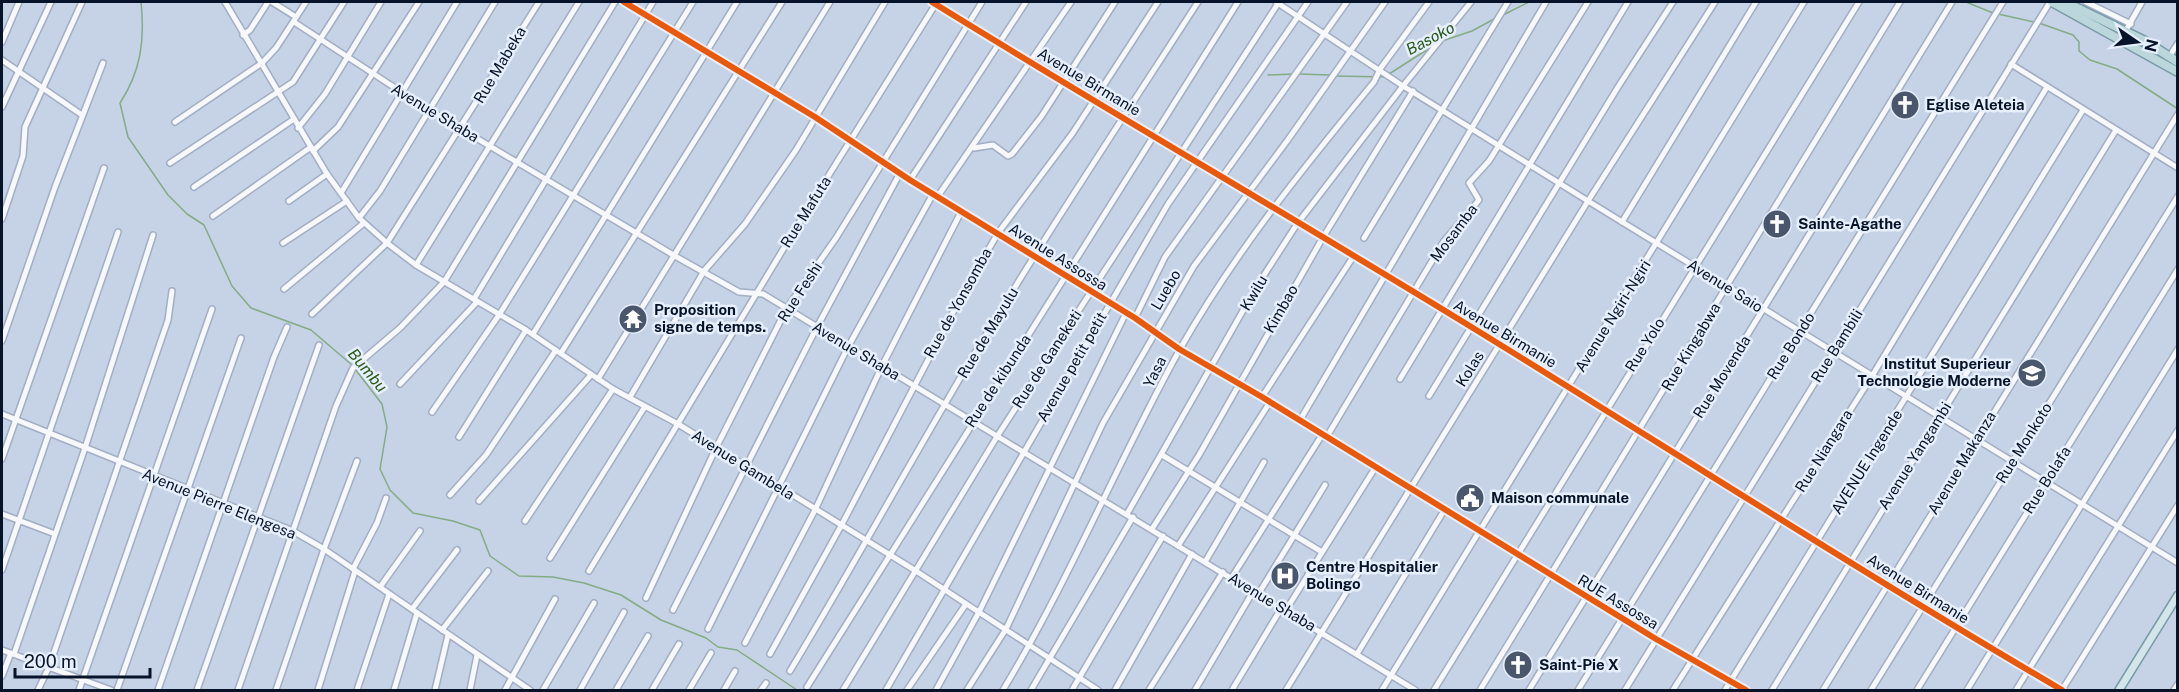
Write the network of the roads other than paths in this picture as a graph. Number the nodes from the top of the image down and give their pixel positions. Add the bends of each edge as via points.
1 (19, 2) edge
2 (51, 2) edge
3 (82, 2) edge
4 (270, 2) edge
5 (306, 2) edge
6 (344, 2) edge
7 (381, 2) edge
8 (419, 2) edge
9 (457, 2) edge
10 (495, 2) edge
11 (539, 2) edge
12 (579, 2) edge
13 (615, 2) edge
14 (624, 2) edge
15 (653, 2) edge
16 (693, 2) edge
17 (736, 2) edge
18 (782, 2) edge
19 (830, 2) edge
20 (885, 2) edge
21 (935, 2) edge
22 (982, 2) edge
23 (1026, 2) edge
24 (1071, 2) edge
25 (1115, 2) edge
26 (1158, 2) edge
27 (1198, 2) edge
28 (1238, 2) edge
29 (1278, 2) edge
30 (1308, 2) edge
31 (1347, 2) edge
32 (1385, 2) edge
33 (1429, 2) edge
34 (1471, 2) edge
35 (1508, 2) edge
36 (1546, 2) edge
37 (1588, 2) edge
38 (1628, 2) edge
39 (1673, 2) edge
40 (1715, 2) edge
41 (1756, 2) edge
42 (1804, 2) edge
43 (1859, 2) edge
44 (1900, 2) edge
45 (1952, 2) edge
46 (2003, 2) edge
47 (2051, 2) edge
48 (2065, 2) edge
49 (2086, 2) edge
50 (2101, 2) edge
51 (2142, 2) edge
52 (227, 3) edge
53 (2098, 8) junction
54 (645, 14) junction
55 (1298, 17) junction
56 (295, 19) junction
57 (968, 23) junction
58 (2131, 24) junction
59 (675, 32) junction
60 (2125, 32) junction
61 (1325, 33) junction
62 (243, 35) junction
63 (321, 39) junction
64 (2, 42) edge
65 (999, 42) junction
66 (2178, 43) edge
67 (1351, 51) junction
68 (707, 52) junction
69 (347, 58) junction
70 (2, 60) edge
71 (2170, 60) edge
72 (1032, 62) junction
73 (103, 63) dead end
74 (262, 63) junction
75 (2011, 64) junction
76 (739, 71) junction
77 (1381, 71) junction
78 (20, 72) junction
79 (2178, 72) edge
80 (374, 75) junction
81 (1064, 81) junction
82 (1403, 86) junction
83 (2047, 87) junction
84 (43, 88) junction
85 (278, 91) junction
86 (1413, 91) junction
87 (774, 92) junction
88 (401, 93) junction
89 (1095, 100) junction
90 (2, 107) edge
91 (1443, 109) junction
92 (429, 110) junction
93 (2083, 110) junction
94 (2178, 114) edge
95 (82, 115) junction
96 (815, 117) junction
97 (1122, 117) junction
98 (294, 119) junction
99 (175, 122) dead end
100 (298, 128) junction
101 (1473, 128) junction
102 (461, 129) junction
103 (2116, 130) junction
104 (1153, 135) junction
105 (851, 140) junction
106 (1499, 143) junction
107 (489, 146) junction
108 (974, 148) junction
109 (312, 149) junction
110 (1181, 151) junction
111 (2153, 153) junction
112 (883, 161) junction
113 (1197, 161) junction
114 (518, 162) junction
115 (170, 163) dead end
116 (1530, 164) junction
117 (104, 168) dead end
118 (2178, 168) edge
119 (900, 173) junction
120 (327, 174) junction
121 (545, 177) junction
122 (1223, 177) junction
123 (910, 180) junction
124 (1559, 183) junction
125 (194, 187) dead end
126 (341, 193) junction
127 (1249, 193) junction
128 (573, 194) junction
129 (936, 195) junction
130 (2178, 196) edge
131 (289, 201) dead end
132 (347, 201) junction
133 (1588, 201) junction
134 (1272, 207) junction
135 (961, 212) junction
136 (606, 213) junction
137 (213, 216) dead end
138 (2, 219) edge
139 (361, 220) junction
140 (1622, 222) junction
141 (1297, 224) junction
142 (118, 232) dead end
143 (638, 233) junction
144 (998, 233) junction
145 (153, 235) dead end
146 (1364, 238) dead end
147 (1322, 239) junction
148 (283, 243) dead end
149 (387, 243) junction
150 (1657, 244) junction
151 (675, 256) junction
152 (1034, 257) junction
153 (1353, 257) junction
154 (416, 265) junction
155 (1694, 267) junction
156 (2178, 269) edge
157 (704, 272) junction
158 (1065, 274) junction
159 (1387, 276) junction
160 (444, 282) junction
161 (1727, 287) junction
162 (284, 289) dead end
163 (172, 291) dead end
164 (1091, 291) junction
165 (758, 292) junction
166 (1413, 293) junction
167 (476, 301) junction
168 (1109, 303) junction
169 (787, 308) junction
170 (212, 309) dead end
171 (1763, 309) junction
172 (1442, 310) junction
173 (1126, 313) junction
174 (312, 314) dead end
175 (499, 315) junction
176 (1135, 318) junction
177 (1470, 326) junction
178 (287, 327) dead end
179 (817, 327) junction
180 (526, 330) junction
181 (1800, 332) junction
182 (532, 334) junction
183 (1155, 334) junction
184 (241, 338) dead end
185 (2, 342) edge
186 (1499, 344) junction
187 (319, 345) dead end
188 (848, 347) junction
189 (2178, 349) edge
190 (1180, 350) junction
191 (559, 352) junction
192 (1833, 352) junction
193 (882, 366) junction
194 (1212, 367) junction
195 (591, 375) junction
196 (1872, 376) junction
197 (598, 379) junction
198 (1400, 379) dead end
199 (1239, 383) junction
200 (400, 384) dead end
201 (913, 385) junction
202 (1570, 387) junction
203 (613, 389) junction
204 (1429, 396) dead end
205 (1262, 397) junction
206 (1906, 397) junction
207 (630, 398) junction
208 (1270, 402) junction
209 (945, 404) junction
210 (644, 408) junction
211 (1605, 409) junction
212 (432, 412) dead end
213 (2, 414) edge
214 (1939, 417) junction
215 (15, 420) junction
216 (973, 420) junction
217 (1300, 420) junction
218 (678, 424) junction
219 (2178, 430) edge
220 (1640, 431) junction
221 (49, 434) junction
222 (998, 435) junction
223 (459, 437) dead end
224 (1324, 437) junction
225 (1976, 440) junction
226 (86, 448) junction
227 (716, 448) junction
228 (1023, 451) junction
229 (1675, 453) junction
230 (1162, 454) junction
231 (2, 459) edge
232 (357, 460) dead end
233 (1264, 462) dead end
234 (2012, 462) junction
235 (119, 463) junction
236 (1049, 467) junction
237 (747, 468) junction
238 (1375, 468) junction
239 (1189, 471) junction
240 (1711, 476) junction
241 (153, 477) junction
242 (1075, 482) junction
243 (2046, 483) junction
244 (1325, 485) dead end
245 (1214, 486) junction
246 (780, 488) junction
247 (1410, 489) junction
248 (188, 491) junction
249 (450, 495) dead end
250 (1746, 496) junction
251 (386, 498) dead end
252 (1103, 499) junction
253 (479, 501) dead end
254 (1241, 502) junction
255 (223, 504) junction
256 (2082, 505) junction
257 (2178, 505) edge
258 (1445, 509) junction
259 (815, 510) junction
260 (2, 514) edge
261 (1130, 515) junction
262 (258, 518) junction
263 (1268, 519) junction
264 (1782, 519) junction
265 (19, 521) junction
266 (525, 521) dead end
267 (841, 526) junction
268 (2118, 527) junction
269 (1152, 529) junction
270 (293, 531) junction
271 (420, 531) dead end
272 (1480, 531) junction
273 (55, 534) junction
274 (1295, 535) junction
275 (1163, 536) junction
276 (1818, 541) junction
277 (868, 542) junction
278 (1178, 546) junction
279 (2151, 548) junction
280 (324, 549) junction
281 (457, 550) dead end
282 (1322, 552) junction
283 (888, 554) junction
284 (1192, 554) junction
285 (1517, 554) junction
286 (550, 558) dead end
287 (1851, 561) junction
288 (1205, 562) junction
289 (2178, 563) edge
290 (2, 570) edge
291 (354, 570) junction
292 (488, 571) dead end
293 (589, 571) dead end
294 (916, 571) junction
295 (1223, 572) junction
296 (1550, 574) junction
297 (1232, 577) junction
298 (1889, 584) junction
299 (380, 587) junction
300 (944, 589) junction
301 (1256, 591) junction
302 (389, 594) junction
303 (2178, 595) edge
304 (1587, 597) junction
305 (646, 598) dead end
306 (555, 599) dead end
307 (594, 603) dead end
308 (966, 604) junction
309 (1923, 606) junction
310 (1284, 609) junction
311 (673, 610) dead end
312 (414, 611) junction
313 (624, 612) dead end
314 (979, 612) junction
315 (1624, 619) junction
316 (1957, 626) junction
317 (708, 629) dead end
318 (1006, 629) junction
319 (442, 630) junction
320 (1322, 633) junction
321 (448, 635) junction
322 (648, 636) dead end
323 (1656, 639) junction
324 (745, 642) dead end
325 (679, 644) dead end
326 (1030, 646) junction
327 (1992, 648) junction
328 (2, 650) edge
329 (711, 653) dead end
330 (13, 654) junction
331 (770, 654) dead end
332 (1357, 654) junction
333 (477, 655) junction
334 (1692, 659) junction
335 (1050, 660) junction
336 (49, 667) junction
337 (735, 671) dead end
338 (790, 671) dead end
339 (2029, 671) junction
340 (1391, 675) junction
341 (2, 676) edge
342 (512, 679) junction
343 (1079, 679) junction
344 (84, 680) junction
345 (1731, 681) junction
346 (766, 683) dead end
347 (2178, 684) edge
348 (807, 687) dead end
349 (38, 690) edge
350 (79, 690) edge
351 (111, 690) edge
352 (117, 690) edge
353 (158, 690) edge
354 (197, 690) edge
355 (238, 690) edge
356 (276, 690) edge
357 (318, 690) edge
358 (357, 690) edge
359 (394, 690) edge
360 (435, 690) edge
361 (470, 690) edge
362 (505, 690) edge
363 (530, 690) edge
364 (543, 690) edge
365 (580, 690) edge
366 (616, 690) edge
367 (652, 690) edge
368 (689, 690) edge
369 (724, 690) edge
370 (761, 690) edge
371 (843, 690) edge
372 (886, 690) edge
373 (907, 690) edge
374 (936, 690) edge
375 (967, 690) edge
376 (1003, 690) edge
377 (1031, 690) edge
378 (1072, 690) edge
379 (1098, 690) edge
380 (1115, 690) edge
381 (1149, 690) edge
382 (1194, 690) edge
383 (1232, 690) edge
384 (1286, 690) edge
385 (1382, 690) edge
386 (1416, 690) edge
387 (1434, 690) edge
388 (1480, 690) edge
389 (1529, 690) edge
390 (1578, 690) edge
391 (1625, 690) edge
392 (1673, 690) edge
393 (1725, 690) edge
394 (1746, 690) edge
395 (1772, 690) edge
396 (1823, 690) edge
397 (1871, 690) edge
398 (1917, 690) edge
399 (1967, 690) edge
400 (2016, 690) edge
401 (2062, 690) edge
402 (2119, 690) edge
403 (2174, 690) edge

1 - 64 street
2 - 78 street
3 - 84 street
4 - 56 street, Avenue Shaba
4 - 62 street
5 - 56 street
6 - 63 street
7 - 69 street
8 - 80 street
9 - 88 street
10 - 92 street
11 - 102 street, Rue Mabeka
12 - 107 street
13 - 114 street
14 - 54 street, Avenue Assossa
15 - 54 street
16 - 59 street
17 - 68 street
18 - 76 street
19 - 87 street
20 - 96 street
21 - 57 street, Avenue Birmanie
21 - 105 street, Rue Mafuta
22 - 57 street, Rue Feshi
23 - 65 street
24 - 72 street
25 - 81 street
26 - 89 street, Rue de Yonsomba
27 - 97 street, Rue de Mayulu
28 - 104 street, Rue de kibunda
29 - 55 street, Avenue Saio
29 - 110 street, Rue de Ganeketi
30 - 55 street, Avenue petit petit
31 - 61 street
32 - 67 street, Luebo
33 - 77 street, Yasa
34 - 82 street, Kwilu
35 - 91 street
36 - 101 street
37 - 106 street, Mosamba
38 - 116 street
39 - 124 street
40 - 133 street, Kolas
41 - 140 street
42 - 150 street, Avenue Ngiri-Ngiri
43 - 155 street, Rue Yolo
44 - 161 street, Rue Kingabwa
45 - 171 street, Rue Movenda
46 - 181 street, Rue Bondo
47 - 71 highway
47 - 75 street, Rue Bambili
48 - 60 highway
49 - 53 street
50 - 53 street
51 - 58 street
52 - 62 street, Avenue Gambela
53 - 58 street
54 - 59 street, Avenue Assossa
54 - 121 street
55 - 61 street, Avenue Saio
55 - 113 street, Avenue petit petit
56 - 63 street, Avenue Shaba
56 - 74 street
57 - 65 street, Avenue Birmanie
57 - 112 street, Rue Feshi
58 - 60 street
59 - 68 street, Avenue Assossa
59 - 128 street
60 - 71 highway
61 - 67 street, Avenue Saio
61 - 122 street
62 - 74 street, Avenue Gambela
63 - 69 street, Avenue Shaba
63 - 85 street via 295,79
65 - 72 street, Avenue Birmanie
65 - 123 street
66 - 71 street
67 - 77 street, Avenue Saio
67 - 127 street, Luebo
68 - 76 street, Avenue Assossa
68 - 136 street
69 - 80 street, Avenue Shaba
69 - 100 street
70 - 78 street
71 - 79 highway
72 - 81 street, Avenue Birmanie
72 - 108 street
73 - 95 street
74 - 85 street, Avenue Gambela
74 - 99 street
75 - 83 street
75 - 192 street, Rue Bambili
76 - 87 street, Avenue Assossa
76 - 143 street
77 - 82 street, Avenue Saio
77 - 134 street, Yasa
78 - 84 street
78 - 90 street
80 - 88 street, Avenue Shaba
80 - 109 street via 338,127
81 - 89 street, Avenue Birmanie
81 - 108 street via 1012,154 1008,156 993,145
82 - 86 street, Avenue Saio
82 - 141 street, Kwilu
83 - 93 street
83 - 196 street, Rue Niangara
84 - 95 street
84 - 138 street via 24,131 22,156
85 - 98 street, Avenue Gambela
85 - 115 street
86 - 91 street, Avenue Saio
86 - 147 street, Kimbao
87 - 96 street, Avenue Assossa
87 - 151 street
88 - 92 street, Avenue Shaba
88 - 126 street
89 - 97 street, Avenue Birmanie
89 - 144 street, Rue de Yonsomba
91 - 101 street, Avenue Saio
91 - 146 street
92 - 102 street, Avenue Shaba
92 - 139 street
93 - 103 street
93 - 206 street, AVENUE Ingende
94 - 111 street, Avenue Makanza
95 - 185 street
96 - 105 street, Avenue Assossa
96 - 157 street via 745,224
97 - 104 street, Avenue Birmanie
97 - 152 street, Rue de Mayulu
98 - 100 street, Avenue Gambela
98 - 125 street
100 - 109 street, Avenue Gambela
101 - 106 street, Avenue Saio
101 - 159 street
102 - 107 street, Avenue Shaba
102 - 149 street, Rue Mabeka
103 - 111 street
103 - 214 street, Avenue Yangambi
104 - 110 street, Avenue Birmanie
104 - 158 street, Rue de kibunda
105 - 112 street, Avenue Assossa
105 - 165 street, Rue Mafuta
106 - 116 street, Avenue Saio
106 - 166 street, Mosamba via 1469,183 1479,200 1444,241
107 - 114 street, Avenue Shaba
107 - 154 street
108 - 129 street
109 - 120 street, Avenue Gambela
109 - 137 street
110 - 113 street, Avenue Birmanie
110 - 164 street, Rue de Ganeketi
111 - 118 street
111 - 225 street, Avenue Makanza
112 - 119 street, Avenue Assossa
112 - 169 street, Rue Feshi
113 - 122 street, Avenue Birmanie
113 - 168 street, Avenue petit petit
114 - 121 street, Avenue Shaba
114 - 160 street
116 - 124 street, Avenue Saio
116 - 172 street
117 - 215 street
119 - 123 street, Avenue Assossa
119 - 179 street
120 - 126 street, Avenue Gambela
120 - 131 street
121 - 128 street, Avenue Shaba
121 - 167 street
122 - 127 street, Avenue Birmanie
122 - 176 street via 1165,257
123 - 129 street, Avenue Assossa
124 - 133 street, Avenue Saio
124 - 177 street
126 - 132 street, Avenue Gambela
127 - 134 street, Avenue Birmanie
127 - 183 street, Luebo via 1194,266
128 - 136 street, Avenue Shaba
128 - 175 street
129 - 135 street, Avenue Assossa
129 - 188 street
130 - 234 street, Rue Monkoto
132 - 139 street, Avenue Gambela
132 - 148 street
133 - 140 street, Avenue Saio
133 - 186 street, Kolas
134 - 141 street, Avenue Birmanie
134 - 190 street, Yasa
135 - 144 street, Avenue Assossa
135 - 193 street
136 - 143 street, Avenue Shaba
136 - 182 street
139 - 149 street, Avenue Gambela
139 - 162 street
140 - 150 street, Avenue Saio
141 - 147 street, Avenue Birmanie
141 - 194 street, Kwilu
142 - 221 street
143 - 151 street, Avenue Shaba
143 - 191 street
144 - 152 street, Avenue Assossa
144 - 201 street, Rue de Yonsomba
145 - 226 street
147 - 153 street, Avenue Birmanie
147 - 199 street, Kimbao
149 - 154 street, Avenue Gambela
149 - 174 street, Rue Mabeka
150 - 155 street, Avenue Saio
150 - 202 street, Avenue Ngiri-Ngiri
151 - 157 street, Avenue Shaba
151 - 197 street
152 - 158 street, Avenue Assossa
152 - 209 street, Rue de Mayulu
153 - 159 street, Avenue Birmanie
153 - 205 street
154 - 160 street, Avenue Gambela
155 - 161 street, Avenue Saio
155 - 211 street, Rue Yolo
156 - 243 street, Rue Bolafa
157 - 165 street, Avenue Shaba via 739,292
157 - 207 street
158 - 164 street, Avenue Assossa
158 - 216 street, Rue de kibunda
159 - 166 street, Avenue Birmanie
159 - 217 street
160 - 167 street, Avenue Gambela
160 - 270 street via 355,367 336,406
161 - 171 street, Avenue Saio
161 - 220 street, Rue Kingabwa
163 - 235 street via 168,320
164 - 168 street, Avenue Assossa
164 - 222 street, Rue de Ganeketi
165 - 169 street, Avenue Shaba
165 - 218 street, Rue Mafuta
166 - 172 street, Avenue Birmanie
166 - 224 street, Mosamba
167 - 175 street, Avenue Gambela
167 - 200 street
168 - 173 street, Avenue Assossa
168 - 228 street, Avenue petit petit
169 - 179 street, Avenue Shaba
169 - 227 street, Rue Feshi
170 - 241 street
171 - 181 street, Avenue Saio
171 - 229 street, Rue Movenda
172 - 177 street, Avenue Birmanie
172 - 198 street
173 - 176 street, Avenue Assossa
173 - 236 street
175 - 180 street, Avenue Gambela
175 - 212 street
176 - 183 street, Avenue Assossa
177 - 186 street, Avenue Birmanie
177 - 204 street
178 - 255 street
179 - 188 street, Avenue Shaba
179 - 237 street
180 - 182 street, Avenue Gambela
180 - 223 street
181 - 192 street, Avenue Saio
181 - 240 street, Rue Bondo
182 - 191 street, Avenue Gambela
183 - 190 street, Avenue Assossa
183 - 242 street, Luebo via 1103,423
184 - 248 street
186 - 202 street, Avenue Birmanie
186 - 247 street, Kolas
187 - 262 street
188 - 193 street, Avenue Shaba
188 - 246 street
189 - 256 street
190 - 194 street, Avenue Assossa
190 - 252 street, Yasa
191 - 195 street, Avenue Gambela
191 - 249 street via 486,455
192 - 196 street, Avenue Saio
192 - 250 street, Rue Bambili
193 - 201 street, Avenue Shaba
193 - 259 street
194 - 199 street, Avenue Assossa
194 - 230 street, Kwilu
195 - 197 street, Avenue Gambela
195 - 253 street
196 - 206 street, Avenue Saio
196 - 264 street, Rue Niangara
197 - 203 street, Avenue Gambela
199 - 205 street, Avenue Assossa
199 - 239 street, Kimbao
201 - 209 street, Avenue Shaba
201 - 267 street, Rue de Yonsomba
202 - 211 street, Avenue Birmanie
202 - 272 street, Avenue Ngiri-Ngiri
203 - 207 street, Avenue Gambela
203 - 266 street
205 - 208 street, Avenue Assossa
206 - 214 street, Avenue Saio
206 - 276 street, AVENUE Ingende
207 - 210 street, Avenue Gambela
208 - 217 street, Avenue Assossa
208 - 245 street
209 - 216 street, Avenue Shaba
209 - 277 street, Rue de Mayulu
210 - 218 street, Avenue Gambela
210 - 286 street
211 - 220 street, Avenue Birmanie
211 - 285 street, Rue Yolo
213 - 215 street, Avenue Pierre Elengesa
214 - 225 street, Avenue Saio
214 - 287 street, Avenue Yangambi
215 - 221 street, Avenue Pierre Elengesa
215 - 231 street
216 - 222 street, Avenue Shaba
216 - 283 street, Rue de kibunda
217 - 224 street, Avenue Assossa
218 - 227 street, Avenue Gambela
218 - 293 street, Rue Mafuta
219 - 268 street
220 - 229 street, Avenue Birmanie
220 - 296 street, Rue Kingabwa
221 - 226 street, Avenue Pierre Elengesa
221 - 265 street
222 - 228 street, Avenue Shaba
222 - 294 street, Rue de Ganeketi
224 - 238 street, Avenue Assossa
224 - 263 street, Mosamba
225 - 234 street, Avenue Saio
225 - 298 street, Avenue Makanza
226 - 235 street, Avenue Pierre Elengesa
226 - 273 street
227 - 237 street, Avenue Gambela
227 - 305 street, Rue Feshi
228 - 236 street, Avenue Shaba
228 - 300 street, Avenue petit petit
229 - 240 street, Avenue Birmanie
229 - 304 street, Rue Movenda
230 - 239 street
230 - 261 street, Kwilu
232 - 280 street
233 - 254 street
234 - 243 street, Avenue Saio
234 - 309 street, Rue Monkoto
235 - 241 street, Avenue Pierre Elengesa
235 - 336 street
236 - 242 street, Avenue Shaba
236 - 314 street
237 - 246 street, Avenue Gambela
237 - 311 street
238 - 247 street, Avenue Assossa
238 - 282 street
239 - 245 street
239 - 269 street, Kimbao
240 - 250 street, Avenue Birmanie
240 - 315 street, Rue Bondo
241 - 248 street, Avenue Pierre Elengesa
241 - 344 street
242 - 252 street, Avenue Shaba
242 - 318 street, Luebo
243 - 256 street, Avenue Saio
243 - 316 street, Rue Bolafa
244 - 274 street
245 - 254 street
245 - 278 street
246 - 259 street, Avenue Gambela
246 - 317 street
247 - 258 street, Avenue Assossa
247 - 320 street, Kolas
248 - 255 street, Avenue Pierre Elengesa
248 - 352 street
250 - 264 street, Avenue Birmanie
250 - 323 street, Rue Bambili
251 - 291 street
252 - 261 street, Avenue Shaba
252 - 326 street, Yasa
254 - 263 street
254 - 288 street
255 - 262 street, Avenue Pierre Elengesa
255 - 353 street
256 - 268 street, Avenue Saio
256 - 327 street
257 - 279 street
258 - 272 street, Avenue Assossa
258 - 332 street
259 - 267 street, Avenue Gambela
259 - 324 street
260 - 265 street
261 - 269 street, Avenue Shaba
261 - 335 street, Kwilu
262 - 270 street, Avenue Pierre Elengesa
262 - 354 street
263 - 274 street
263 - 297 street, Mosamba
264 - 276 street, Avenue Birmanie
264 - 334 street, Rue Niangara
265 - 273 street
265 - 290 street
267 - 277 street, Avenue Gambela
267 - 331 street, Rue de Yonsomba
268 - 279 street, Avenue Saio
268 - 339 street
269 - 275 street, Avenue Shaba
270 - 280 street, Avenue Pierre Elengesa
270 - 355 street
271 - 299 street
272 - 285 street, RUE Assossa
272 - 340 street, Avenue Ngiri-Ngiri
273 - 330 street
274 - 282 street
274 - 301 street
275 - 278 street, Avenue Shaba
275 - 343 street
276 - 287 street, Avenue Birmanie
276 - 345 street, AVENUE Ingende
277 - 283 street, Avenue Gambela
277 - 338 street, Rue de Mayulu
278 - 284 street, Avenue Shaba
279 - 289 street, Avenue Saio
279 - 401 street
280 - 291 street, Avenue Pierre Elengesa
280 - 356 street
281 - 312 street
282 - 310 street
283 - 294 street, Avenue Gambela
283 - 348 street, Rue de kibunda
284 - 288 street, Avenue Shaba
284 - 380 street
285 - 296 street, RUE Assossa
285 - 387 street, Rue Yolo
287 - 298 street, Avenue Birmanie
287 - 395 street, Avenue Yangambi
288 - 295 street, Avenue Shaba
291 - 299 street, Avenue Pierre Elengesa
291 - 357 street
292 - 319 street
294 - 300 street, Avenue Gambela
294 - 371 street, Rue de Ganeketi
295 - 297 street, Avenue Shaba
295 - 381 street
296 - 304 street, RUE Assossa
296 - 388 street, Rue Kingabwa
297 - 301 street, Avenue Shaba
298 - 309 street, Avenue Birmanie
298 - 396 street, Avenue Makanza
299 - 302 street, Avenue Pierre Elengesa
300 - 308 street, Avenue Gambela
300 - 372 street, Avenue petit petit
301 - 310 street, Avenue Shaba
301 - 382 street
302 - 312 street, Avenue Pierre Elengesa
302 - 358 street
303 - 402 main road
304 - 315 street, RUE Assossa
304 - 389 street, Rue Movenda
306 - 342 street
307 - 364 street
308 - 314 street, Avenue Gambela
308 - 373 street
309 - 316 street, Avenue Birmanie
309 - 397 street, Rue Monkoto
310 - 320 street, Avenue Shaba
310 - 383 street
312 - 319 street, Avenue Pierre Elengesa
312 - 359 street
313 - 365 street
314 - 318 street, Avenue Gambela
314 - 374 street
315 - 323 street, RUE Assossa
315 - 390 street, Rue Bondo
316 - 327 street, Avenue Birmanie
316 - 398 street, Rue Bolafa
318 - 326 street, Avenue Gambela
318 - 375 street, Luebo
319 - 321 street, Avenue Pierre Elengesa
320 - 332 street, Avenue Shaba
320 - 384 street, Kolas
321 - 333 street, Avenue Pierre Elengesa
321 - 360 street
322 - 366 street
323 - 334 street, RUE Assossa
323 - 391 street, Rue Bambili
325 - 367 street
326 - 335 street, Avenue Gambela
326 - 376 street
327 - 339 street, Avenue Birmanie
327 - 399 street
328 - 330 street
329 - 368 street
330 - 336 street
330 - 341 street
332 - 340 street, Avenue Shaba
333 - 342 street, Avenue Pierre Elengesa
333 - 361 street
334 - 345 street, RUE Assossa
334 - 392 street, Rue Niangara
335 - 343 street, Avenue Gambela
335 - 377 street, Kwilu
336 - 344 street
336 - 349 street
337 - 369 street
339 - 400 street
339 - 401 street, Avenue Birmanie
340 - 385 street, Avenue Ngiri-Ngiri
340 - 386 street, Avenue Shaba
342 - 362 street
342 - 363 street, Avenue Pierre Elengesa
343 - 378 street
343 - 379 street, Avenue Gambela
344 - 350 street
344 - 351 street
345 - 393 street, AVENUE Ingende
345 - 394 street, RUE Assossa
346 - 370 street
347 - 403 street

